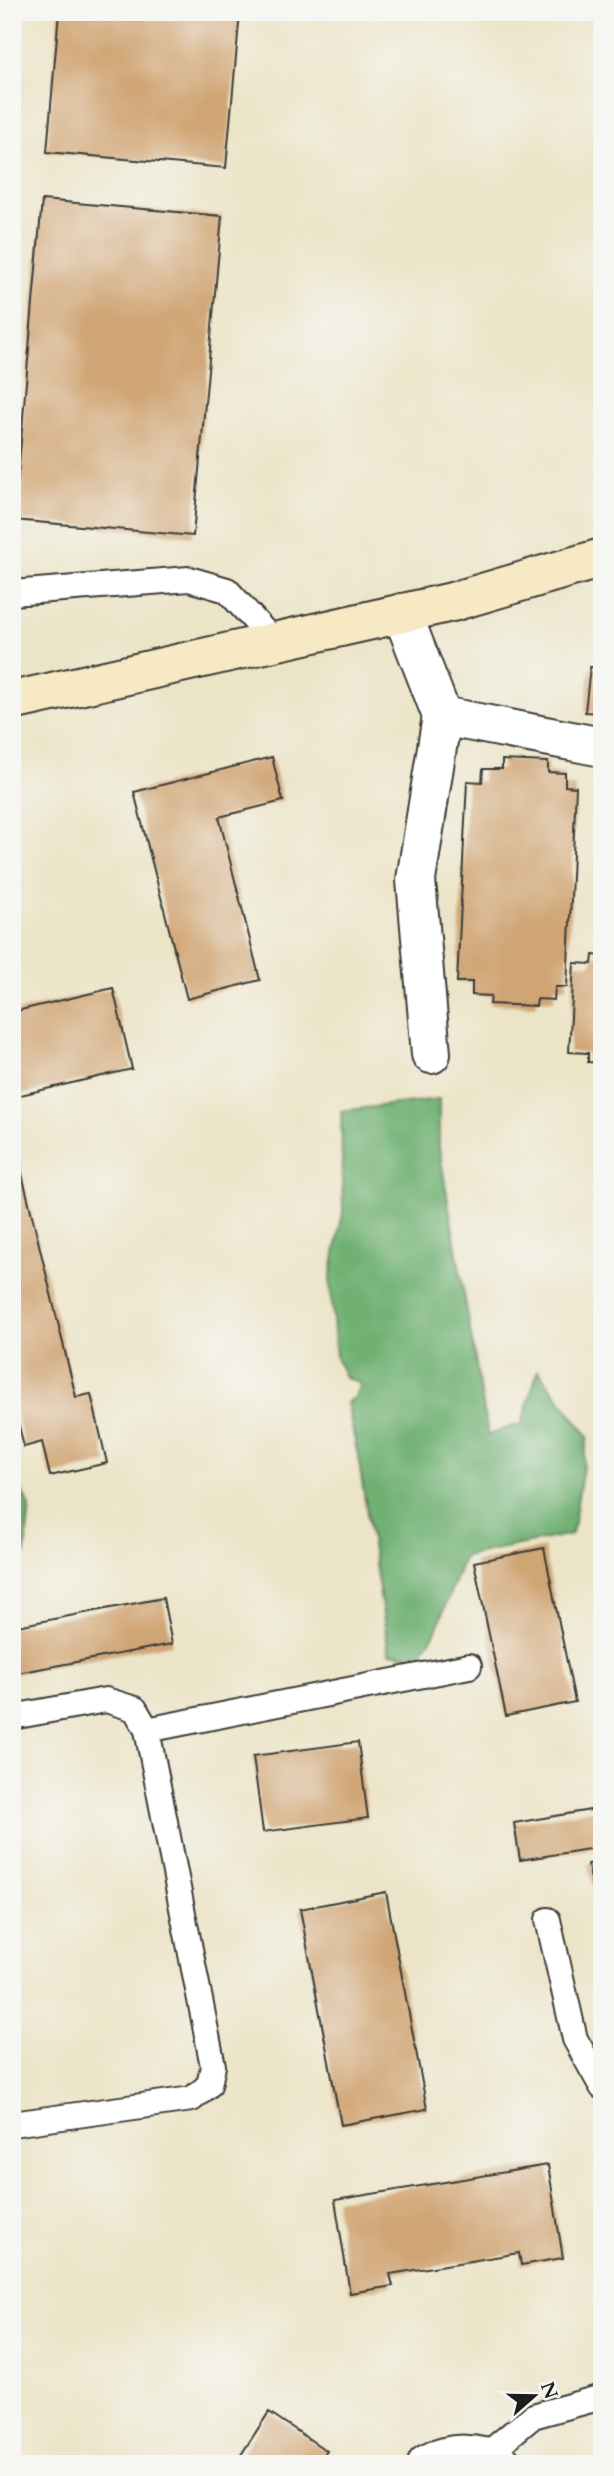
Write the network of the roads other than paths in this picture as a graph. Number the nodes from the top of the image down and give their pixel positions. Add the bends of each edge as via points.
1 (602, 558) edge
2 (12, 593) edge
3 (402, 613) junction
4 (274, 642) junction
5 (12, 701) edge
6 (442, 716) junction
7 (602, 747) edge
8 (431, 1054) dead end
9 (468, 1666) dead end
10 (12, 1717) edge
11 (147, 1730) junction
12 (548, 1920) dead end
13 (602, 2087) edge
14 (12, 2124) edge
15 (602, 2397) edge
16 (494, 2460) edge
17 (427, 2464) edge

1 - 3 street
2 - 4 lane via 188,579 227,590
3 - 4 street
3 - 6 street
4 - 5 street
6 - 7 street
6 - 8 street via 416,880
9 - 11 lane
10 - 11 lane via 106,1700 135,1709
11 - 14 lane via 213,2066 209,2085 192,2099
12 - 13 lane via 575,2039
15 - 16 lane via 533,2416
16 - 17 street via 443,2455

